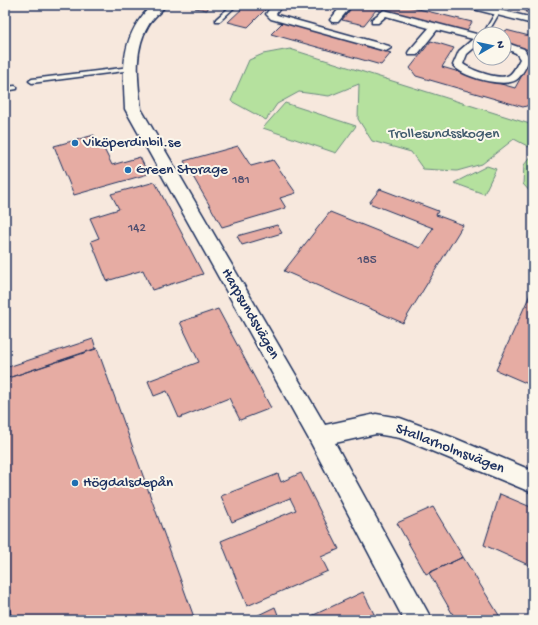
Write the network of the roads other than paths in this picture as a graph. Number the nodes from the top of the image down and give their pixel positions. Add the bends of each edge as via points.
1 (159, 5) edge
2 (235, 5) edge
3 (276, 5) edge
4 (347, 5) edge
5 (468, 5) edge
6 (500, 9) edge
7 (218, 20) dead end
8 (335, 20) dead end
9 (375, 21) dead end
10 (533, 21) edge
11 (435, 26) junction
12 (490, 26) edge
13 (472, 37) edge
14 (472, 43) edge
15 (386, 48) dead end
16 (512, 48) edge
17 (413, 53) dead end
18 (130, 69) junction
19 (32, 81) dead end
20 (15, 88) dead end
21 (5, 89) edge
22 (319, 436) junction
23 (533, 482) edge
24 (419, 620) edge

1 - 18 street, Harpsundsvägen via 136,32
2 - 7 lane
3 - 15 street via 271,14 274,17
4 - 8 street
5 - 6 street
6 - 10 street
6 - 12 lane
9 - 11 street via 384,13
11 - 13 street
11 - 17 street
14 - 16 street via 464,50 458,65 471,73 506,80 517,73 525,59 520,51
18 - 19 lane
18 - 22 street, Harpsundsvägen via 133,109
20 - 21 lane
22 - 23 street, Stallarholmsvägen via 376,424 400,428
22 - 24 street, Harpsundsvägen

